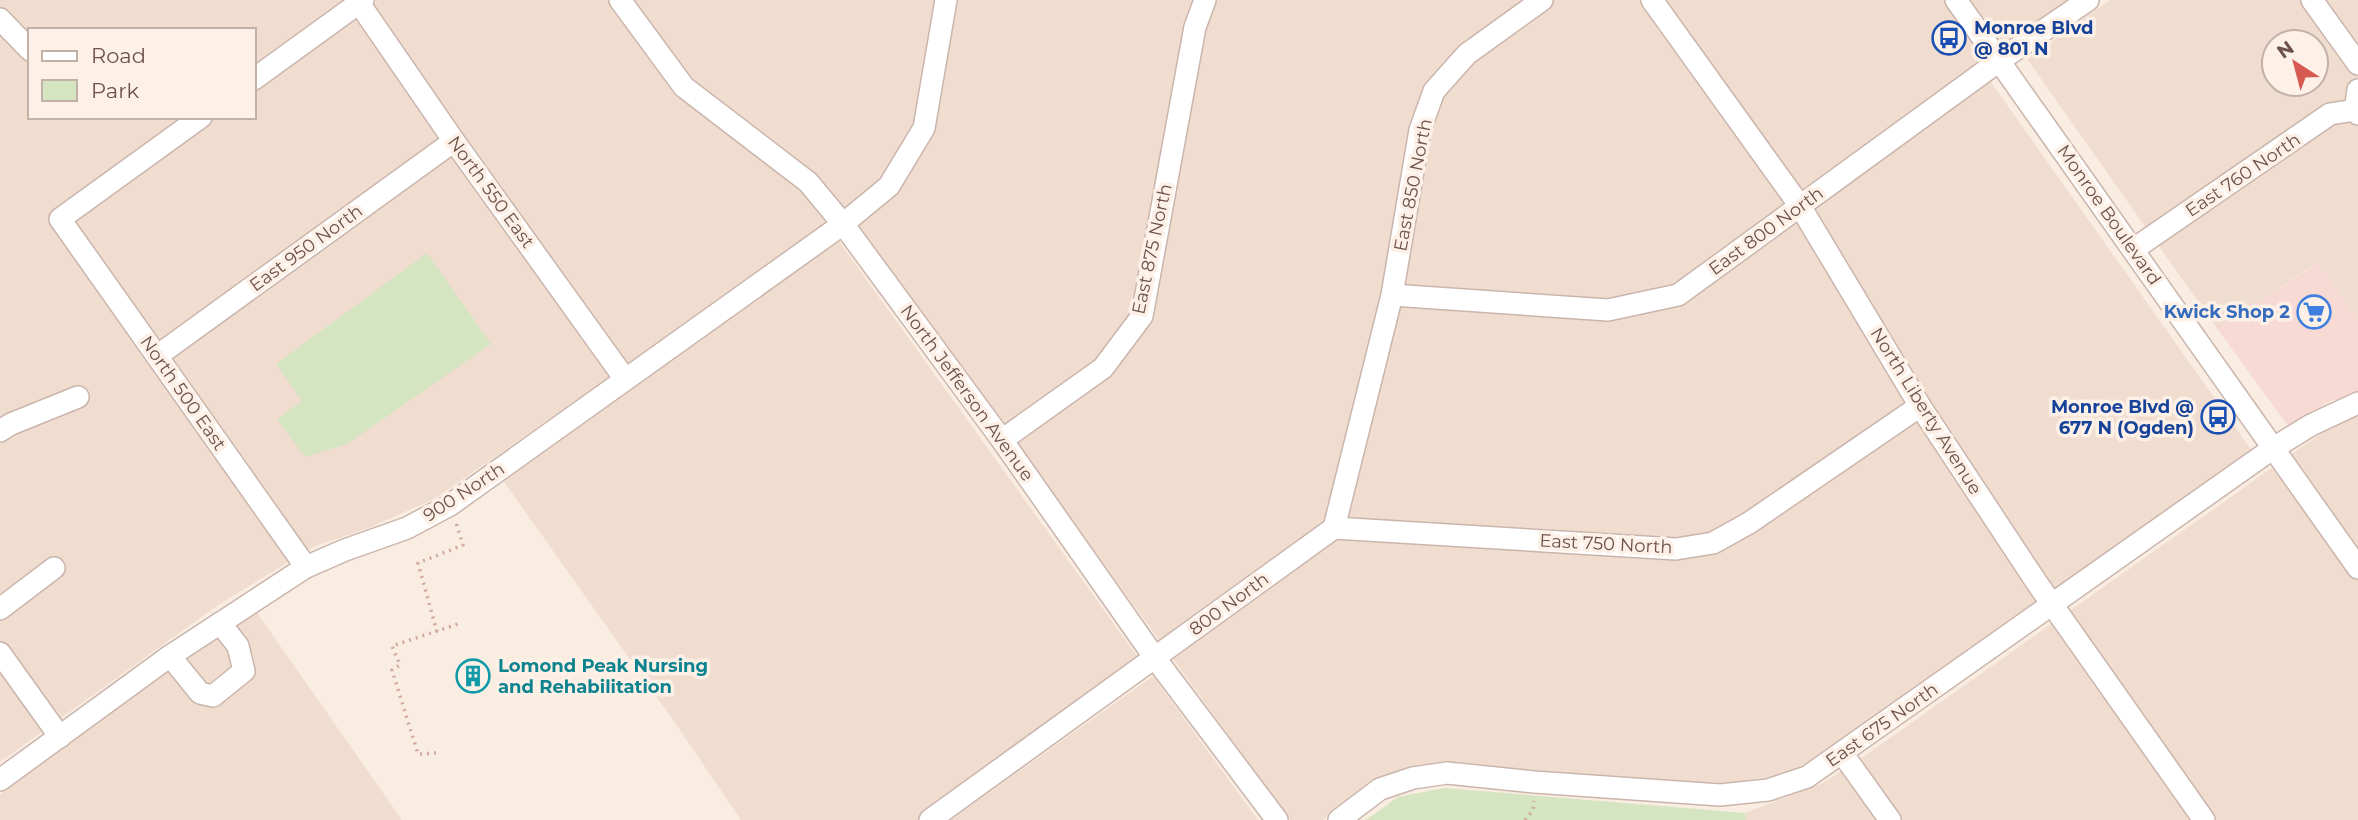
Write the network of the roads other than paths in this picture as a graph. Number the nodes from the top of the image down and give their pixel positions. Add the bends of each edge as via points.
1 (620, 0) edge
2 (946, 0) edge
3 (1205, 0) edge
4 (1542, 0) edge
5 (1652, 0) edge
6 (1956, 0) edge
7 (2088, 0) edge
8 (2312, 0) edge
9 (361, 1) edge
10 (0, 19) edge
11 (28, 48) edge
12 (1999, 61) junction
13 (2358, 64) edge
14 (256, 78) edge
15 (2357, 105) edge
16 (198, 119) edge
17 (454, 141) junction
18 (1800, 206) junction
19 (843, 224) junction
20 (2134, 249) junction
21 (1392, 295) junction
22 (157, 356) junction
23 (625, 379) junction
24 (78, 397) dead end
25 (2358, 403) edge
26 (1920, 406) junction
27 (0, 430) edge
28 (1002, 440) junction
29 (2272, 449) junction
30 (1334, 528) junction
31 (306, 567) junction
32 (54, 568) dead end
33 (2358, 568) edge
34 (2053, 605) junction
35 (0, 609) edge
36 (220, 623) junction
37 (0, 653) edge
38 (170, 656) junction
39 (1155, 658) junction
40 (60, 737) junction
41 (1842, 752) junction
42 (0, 780) edge
43 (930, 820) edge
44 (1277, 820) edge
45 (1339, 820) edge
46 (1890, 820) edge
47 (2204, 820) edge

1 - 19 street, North Jefferson Avenue via 684,87 808,182
2 - 19 street, 900 North via 924,128 890,186
3 - 28 street, East 875 North via 1195,27 1142,316 1103,368
4 - 21 street, East 850 North via 1467,54 1434,91 1420,130
5 - 18 street, North Liberty Avenue
6 - 12 street, Monroe Boulevard
7 - 12 street, East 800 North
8 - 13 street
9 - 14 street
9 - 17 street, North 550 East
10 - 11 street
12 - 18 street, East 800 North
12 - 20 street, Monroe Boulevard
15 - 20 street, East 760 North via 2330,114
16 - 22 street, North 500 East via 60,219
17 - 22 street, East 950 North
17 - 23 street, North 550 East
18 - 21 street, East 800 North via 1678,295 1608,310
18 - 26 street, North Liberty Avenue
19 - 23 street, 900 North
19 - 28 street, North Jefferson Avenue
20 - 29 street, Monroe Boulevard
21 - 30 street
22 - 31 street, North 500 East
23 - 31 street, 900 North via 450,505 407,528
24 - 27 street
25 - 29 street, East 675 North
26 - 30 street, East 750 North via 1749,523 1713,542 1676,550
26 - 34 street, North Liberty Avenue
28 - 39 street, North Jefferson Avenue
29 - 33 street, Monroe Boulevard
29 - 34 street, East 675 North
30 - 39 street, 800 North
31 - 36 street, 900 North
32 - 35 street
34 - 41 street, East 675 North
34 - 47 street, North Liberty Avenue
36 - 38 street, 900 North
36 - 38 street via 237,646 244,671 214,696 200,693
37 - 40 street
38 - 40 street, 900 North
39 - 43 street, 800 North
39 - 44 street, North Jefferson Avenue
40 - 42 street, 900 North
41 - 45 street, East 675 North via 1807,777 1768,790 1720,795 1447,773 1380,789
41 - 46 street

